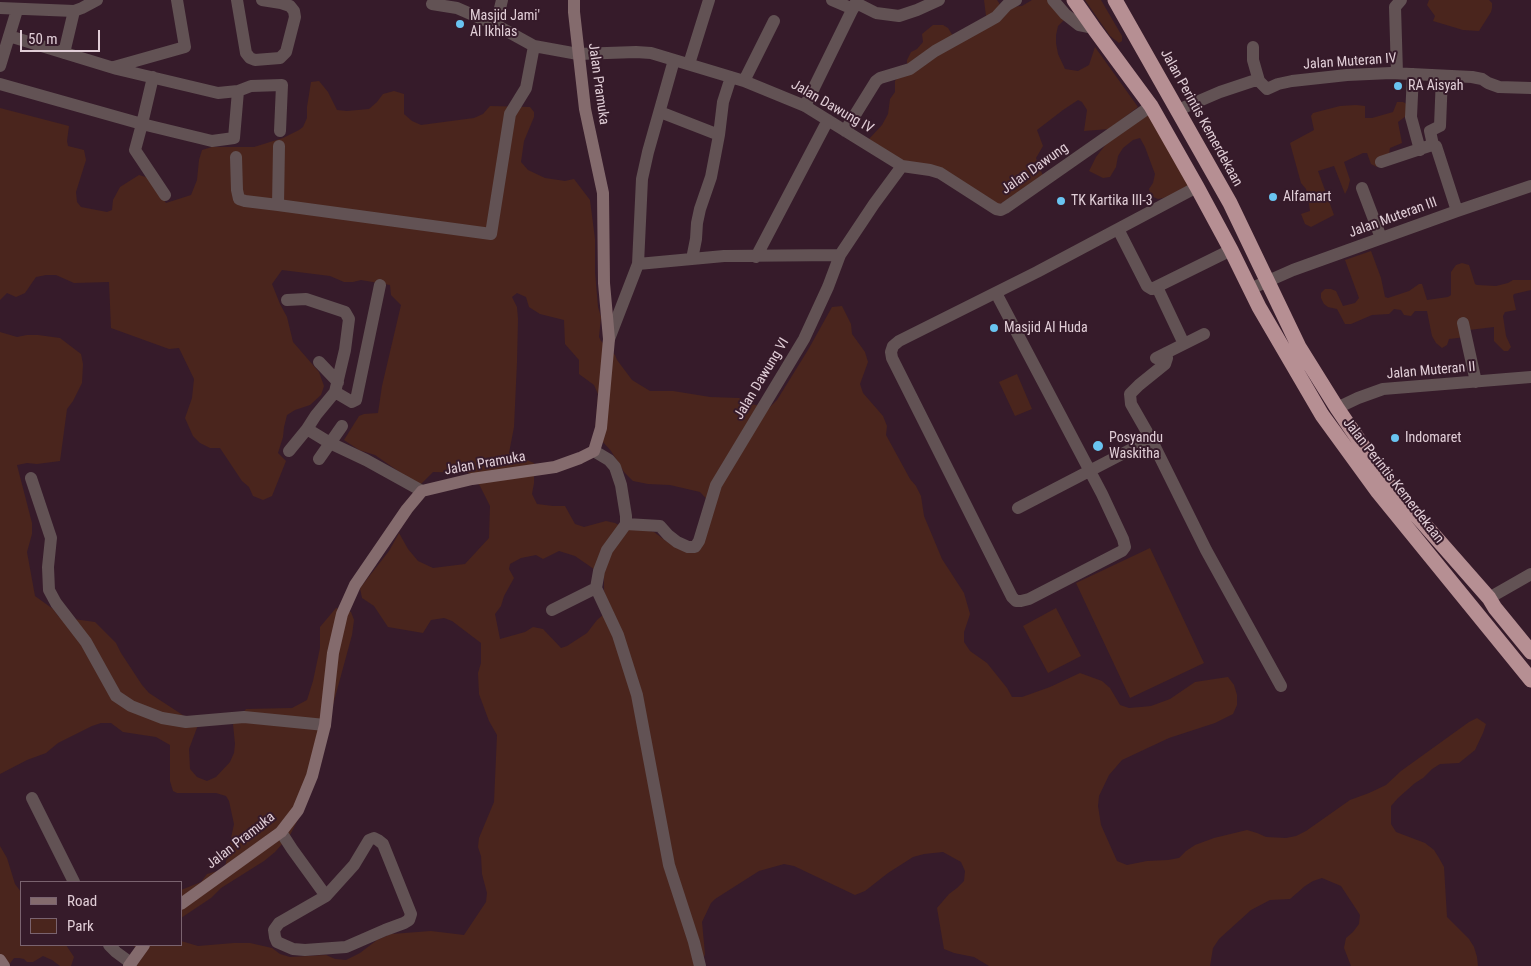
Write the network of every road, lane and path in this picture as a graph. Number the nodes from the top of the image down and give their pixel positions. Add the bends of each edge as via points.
1 (97, 0) edge
2 (178, 0) edge
3 (237, 0) edge
4 (262, 0) edge
5 (502, 0) edge
6 (574, 0) edge
7 (709, 0) edge
8 (832, 0) edge
9 (940, 0) edge
10 (1016, 0) edge
11 (1053, 0) edge
12 (1074, 0) edge
13 (1115, 0) edge
14 (1401, 0) edge
15 (432, 4) dead end
16 (855, 4) edge
17 (2, 5) edge
18 (17, 10) junction
19 (74, 12) junction
20 (774, 20) dead end
21 (496, 25) junction
22 (1094, 28) junction
23 (9, 36) junction
24 (534, 46) junction
25 (1253, 47) dead end
26 (64, 53) junction
27 (578, 54) junction
28 (674, 60) junction
29 (689, 64) junction
30 (0, 66) edge
31 (111, 67) junction
32 (1397, 73) junction
33 (1413, 74) junction
34 (1442, 76) junction
35 (153, 77) junction
36 (731, 77) junction
37 (744, 81) junction
38 (1259, 81) junction
39 (0, 84) edge
40 (1531, 88) edge
41 (238, 91) junction
42 (804, 106) junction
43 (1151, 106) junction
44 (1178, 110) junction
45 (660, 112) junction
46 (828, 120) junction
47 (142, 124) junction
48 (280, 131) dead end
49 (845, 131) junction
50 (719, 135) junction
51 (1433, 145) junction
52 (279, 146) dead end
53 (1420, 150) junction
54 (236, 157) dead end
55 (1381, 162) dead end
56 (902, 166) junction
57 (1531, 186) edge
58 (1197, 187) junction
59 (1362, 188) dead end
60 (165, 195) dead end
61 (278, 205) junction
62 (1457, 211) junction
63 (1118, 230) junction
64 (1381, 238) junction
65 (1231, 250) junction
66 (840, 255) junction
67 (756, 257) junction
68 (692, 259) junction
69 (638, 264) junction
70 (1267, 281) junction
71 (380, 284) dead end
72 (1157, 287) junction
73 (1250, 289) junction
74 (996, 293) junction
75 (287, 300) dead end
76 (1463, 323) dead end
77 (1204, 334) dead end
78 (609, 339) junction
79 (1184, 344) junction
80 (319, 362) dead end
81 (1531, 377) edge
82 (1476, 382) junction
83 (336, 387) junction
84 (1337, 408) junction
85 (342, 426) dead end
86 (308, 429) junction
87 (1151, 439) junction
88 (330, 443) junction
89 (288, 451) dead end
90 (594, 451) junction
91 (319, 459) dead end
92 (1089, 471) junction
93 (31, 478) dead end
94 (422, 491) junction
95 (1018, 508) dead end
96 (626, 524) junction
97 (1531, 574) edge
98 (596, 588) junction
99 (1489, 598) junction
100 (552, 610) dead end
101 (1531, 652) edge
102 (1531, 680) edge
103 (1281, 686) dead end
104 (325, 725) junction
105 (32, 798) dead end
106 (281, 832) junction
107 (74, 881) edge
108 (326, 896) junction
109 (182, 903) edge
110 (110, 946) edge
111 (143, 946) edge
112 (0, 960) edge
113 (130, 964) edge
114 (4, 966) edge
115 (700, 966) edge

1 - 19 street
2 - 31 street via 185,47
3 - 4 street via 246,53 255,60 280,58 286,52 294,11 290,6
5 - 21 street
6 - 27 main road, Jalan Pramuka
7 - 29 street
8 - 16 street
9 - 16 street via 899,16 876,13
10 - 49 street via 996,17 910,69 876,81
11 - 22 street via 1079,25
12 - 22 highway, Jalan Perintis Kemerdekaan
13 - 44 highway, Jalan Perintis Kemerdekaan
14 - 32 street via 1395,7
15 - 21 street, Jalan Dawung IV via 457,8
16 - 42 street
17 - 18 street
18 - 19 street
18 - 23 street
19 - 26 street
20 - 37 street
21 - 24 street, Jalan Dawung IV
22 - 43 highway, Jalan Perintis Kemerdekaan
23 - 26 street
23 - 30 street
24 - 27 street, Jalan Dawung IV
24 - 61 street via 526,88 510,114 491,234
25 - 38 street
26 - 31 street
27 - 28 street, Jalan Dawung IV via 636,52
27 - 78 main road, Jalan Pramuka via 585,109 603,193 604,283
28 - 29 street, Jalan Dawung IV
28 - 45 street
29 - 36 street, Jalan Dawung IV
31 - 35 street
32 - 33 street, Jalan Muteran IV
32 - 38 street, Jalan Muteran IV via 1292,81 1267,89
33 - 34 street, Jalan Muteran IV
33 - 53 street via 1412,117
34 - 40 street, Jalan Muteran IV via 1477,78 1499,87
34 - 51 street via 1440,126 1430,131
35 - 41 street via 218,93
35 - 47 street
36 - 37 street, Jalan Dawung IV
36 - 50 street via 723,102
37 - 42 street, Jalan Dawung IV
38 - 44 street, Jalan Muteran IV via 1220,92
39 - 47 street
41 - 47 street via 234,138 212,141
41 - 48 street via 251,86 282,85
42 - 46 street, Jalan Dawung IV
43 - 56 street, Jalan Dawung via 1001,210 940,173
43 - 58 highway, Jalan Perintis Kemerdekaan
44 - 70 highway, Jalan Perintis Kemerdekaan via 1230,203
45 - 50 street
45 - 69 street via 641,185
46 - 49 street, Jalan Dawung IV
46 - 67 street
47 - 60 street via 135,150
49 - 56 street, Jalan Dawung IV
50 - 68 street via 711,177 697,222
51 - 53 street
51 - 62 street
52 - 61 street
53 - 55 street
54 - 61 street via 239,198
56 - 66 street, Jalan Dawung VI
57 - 62 street, Jalan Muteran III
58 - 63 street
58 - 65 highway, Jalan Perintis Kemerdekaan
59 - 64 street
62 - 64 street, Jalan Muteran III
63 - 72 street via 1147,286 1152,290
63 - 74 street
64 - 70 street, Jalan Muteran III
65 - 72 street
65 - 73 highway, Jalan Perintis Kemerdekaan
66 - 67 street
66 - 96 street, Jalan Dawung VI via 804,339 716,486 695,547 688,548 660,526
67 - 68 street
68 - 69 street
69 - 78 street
70 - 73 street
70 - 84 highway, Jalan Perintis Kemerdekaan via 1299,347
71 - 83 street via 356,400 352,402
72 - 79 street
73 - 102 highway, Jalan Perintis Kemerdekaan via 1308,393 1346,450
74 - 92 street
74 - 92 street via 899,341 891,352 1016,601 1029,599 1122,551 1125,546
75 - 83 street via 306,299 346,312 349,319 346,350
76 - 82 street
77 - 79 street
78 - 90 main road, Jalan Pramuka via 601,428
79 - 87 street via 1161,356 1168,358 1165,364 1130,394 1131,404
80 - 83 street
81 - 82 street, Jalan Muteran II
82 - 84 street, Jalan Muteran II via 1383,389
83 - 86 street
84 - 99 highway, Jalan Perintis Kemerdekaan via 1398,496
85 - 88 street
86 - 88 street
86 - 89 street
87 - 92 street
87 - 103 street via 1206,550
88 - 91 street
88 - 94 street
90 - 94 main road, Jalan Pramuka via 555,467 472,479
90 - 96 street via 615,467
92 - 95 street
93 - 104 street via 51,538 49,590 86,642 116,696 131,706 178,721 244,717
94 - 104 main road, Jalan Pramuka via 355,585 342,614 332,653
96 - 98 street via 607,550
97 - 99 street
98 - 100 street
98 - 115 street via 618,635 636,695 669,865
99 - 101 highway, Jalan Perintis Kemerdekaan
104 - 106 main road, Jalan Pramuka via 312,776 298,810
105 - 107 street
106 - 108 street
106 - 109 main road, Jalan Pramuka
108 - 108 street via 354,865 368,840 374,838 383,844 411,914 404,923 346,947 305,950 277,942 274,930 279,923
110 - 113 street
111 - 113 main road
112 - 114 main road

